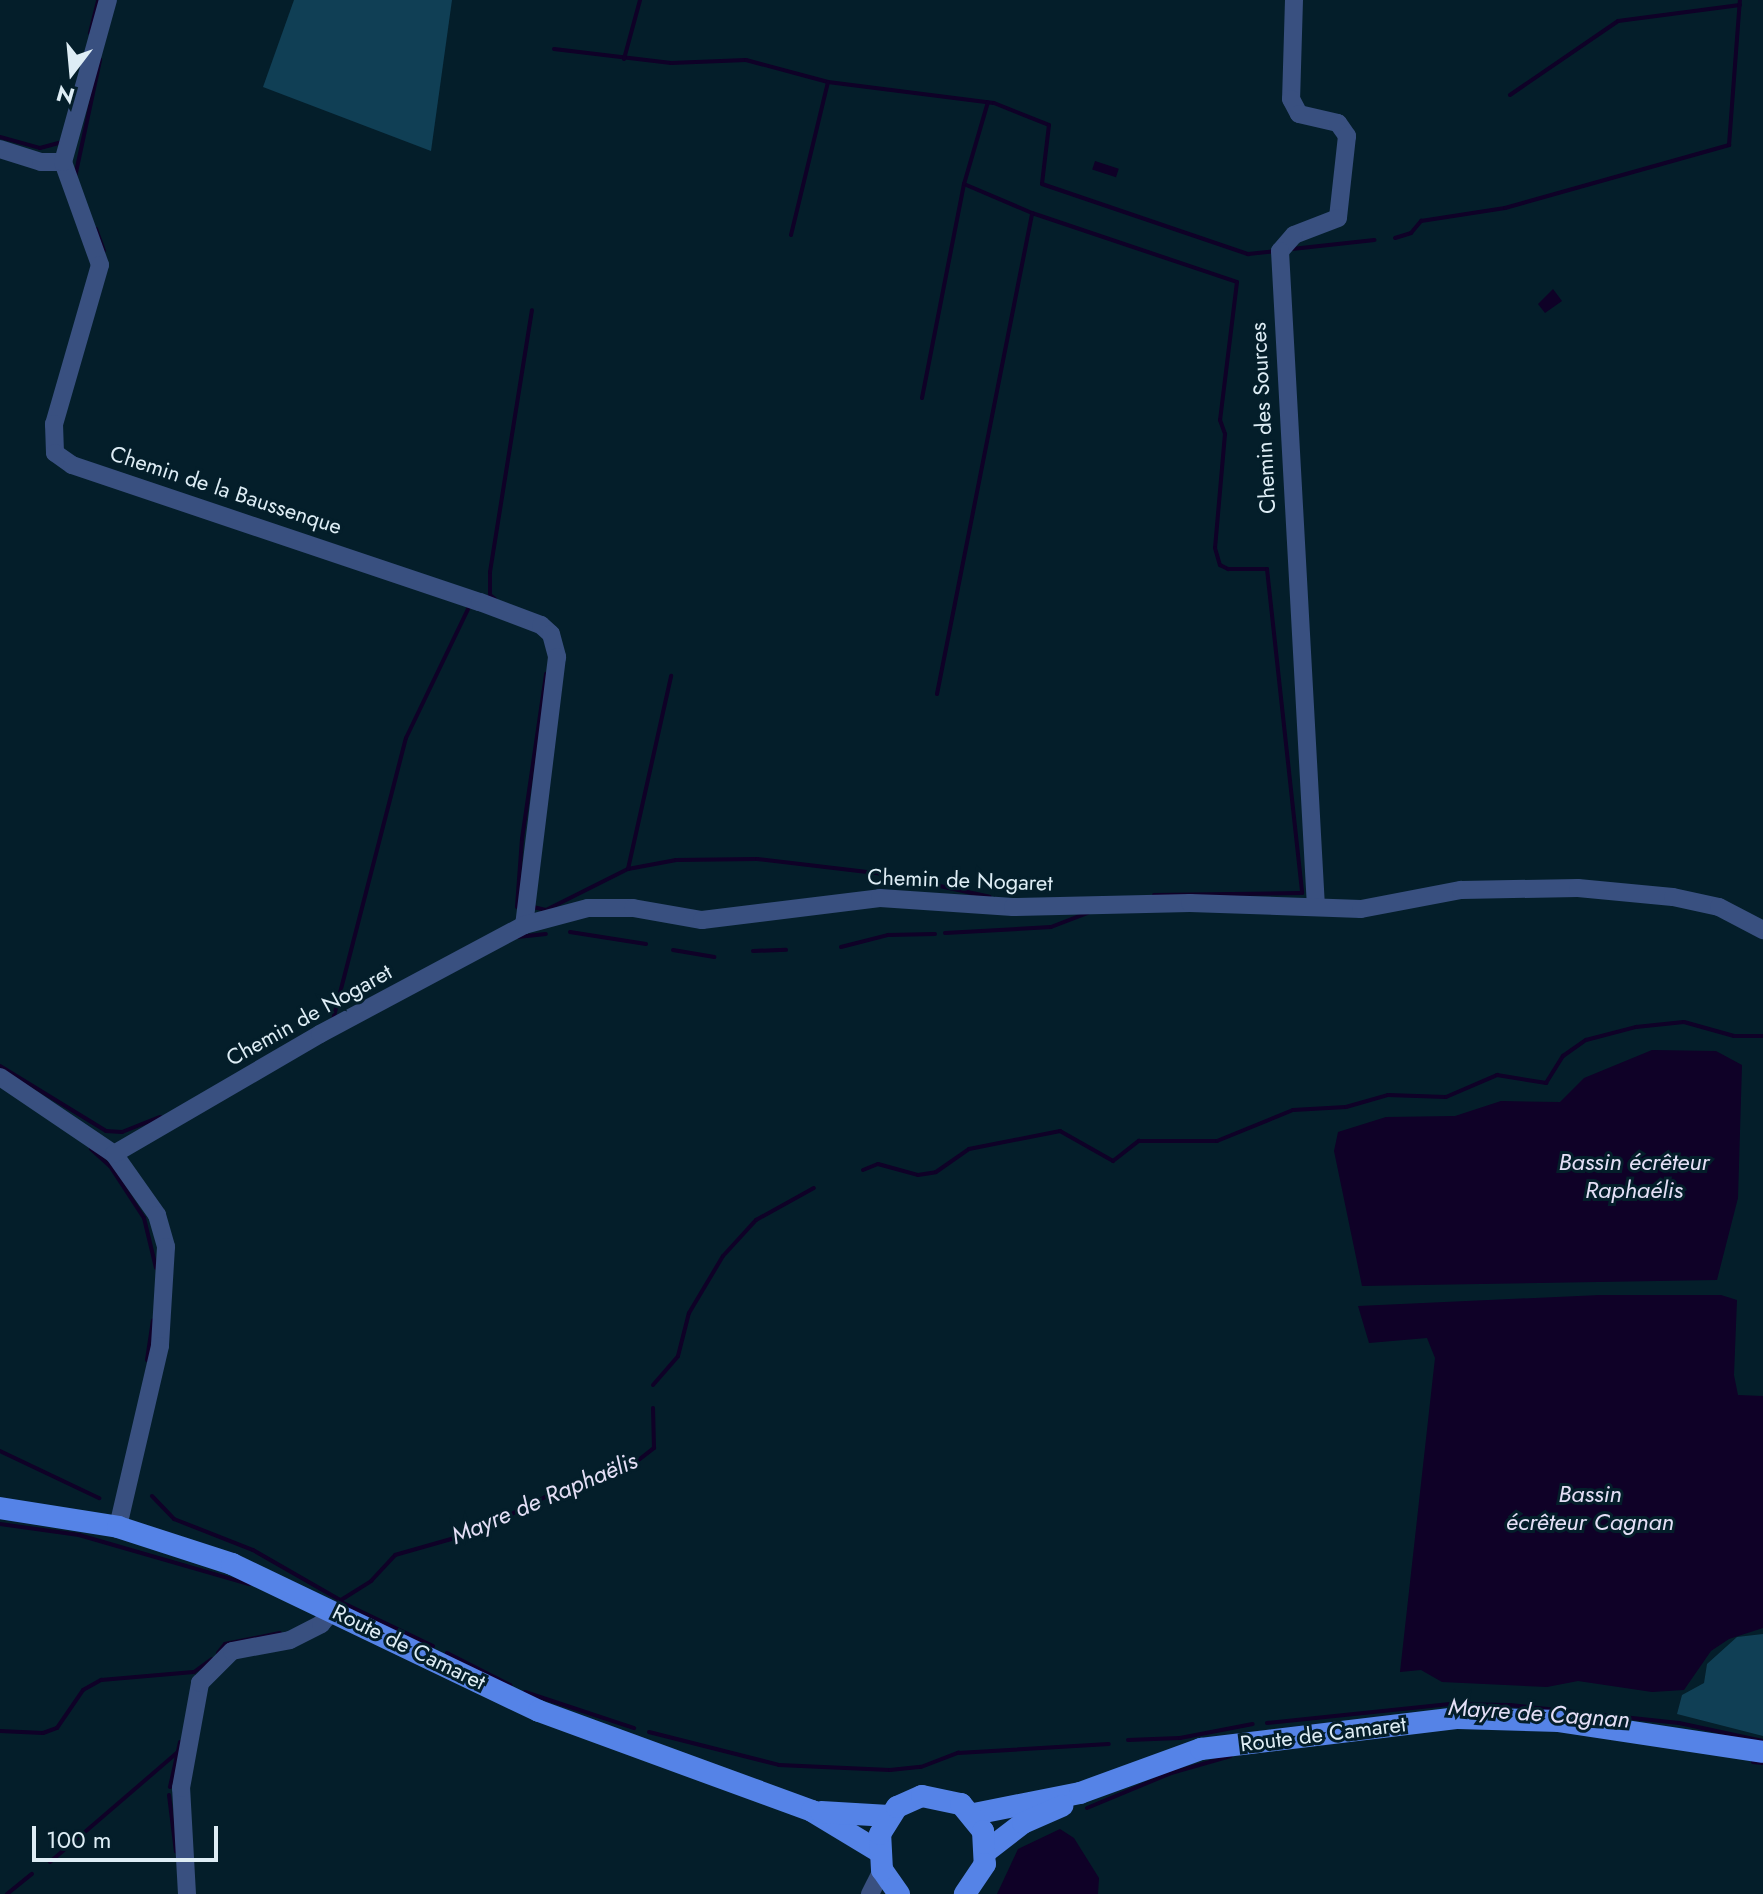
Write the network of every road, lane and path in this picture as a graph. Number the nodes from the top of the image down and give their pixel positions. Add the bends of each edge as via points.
1 (108, 0) edge
2 (1294, 0) edge
3 (0, 149) edge
4 (63, 162) junction
5 (1316, 907) junction
6 (524, 925) junction
7 (1763, 930) edge
8 (0, 1077) edge
9 (114, 1154) junction
10 (0, 1508) edge
11 (118, 1527) junction
12 (319, 1604) junction
13 (1763, 1752) edge
14 (1080, 1793) junction
15 (812, 1811) junction
16 (974, 1814) junction
17 (889, 1816) junction
18 (988, 1850) junction
19 (880, 1861) junction
20 (187, 1894) edge
21 (870, 1894) edge
22 (899, 1894) edge
23 (965, 1894) edge

1 - 4 street
2 - 5 street, Chemin des Sources via 1291,99 1299,114 1338,123 1347,136 1338,218 1294,235 1280,251
3 - 4 street via 41,162
4 - 6 street, Chemin de la Baussenque via 100,265 54,424 55,453 72,465 541,625 556,644
5 - 6 street, Chemin de Nogaret via 1013,907 880,898 702,920 633,908 588,908
5 - 7 street, Chemin de Nogaret via 1361,909 1461,890 1578,888 1706,904
6 - 9 street, Chemin de Nogaret via 320,1034
8 - 9 street
9 - 11 street via 157,1215 167,1266 160,1346
10 - 11 main road, Route de Camaret
11 - 12 main road, Route de Camaret via 209,1555
12 - 15 main road, Route de Camaret via 539,1711
12 - 20 street via 321,1624 290,1640 232,1651 200,1683 181,1788
13 - 14 main road, Route de Camaret via 1559,1721 1458,1718 1201,1749
14 - 16 main road, Route de Camaret
14 - 18 main road, Route de Camaret via 1015,1828
15 - 17 main road, Route de Camaret
15 - 19 main road, Route de Camaret
16 - 17 main road via 947,1797 922,1796
16 - 18 main road
17 - 19 main road
18 - 23 main road, Route de Camaret via 980,1876
19 - 21 street
19 - 22 main road, Route de Camaret

